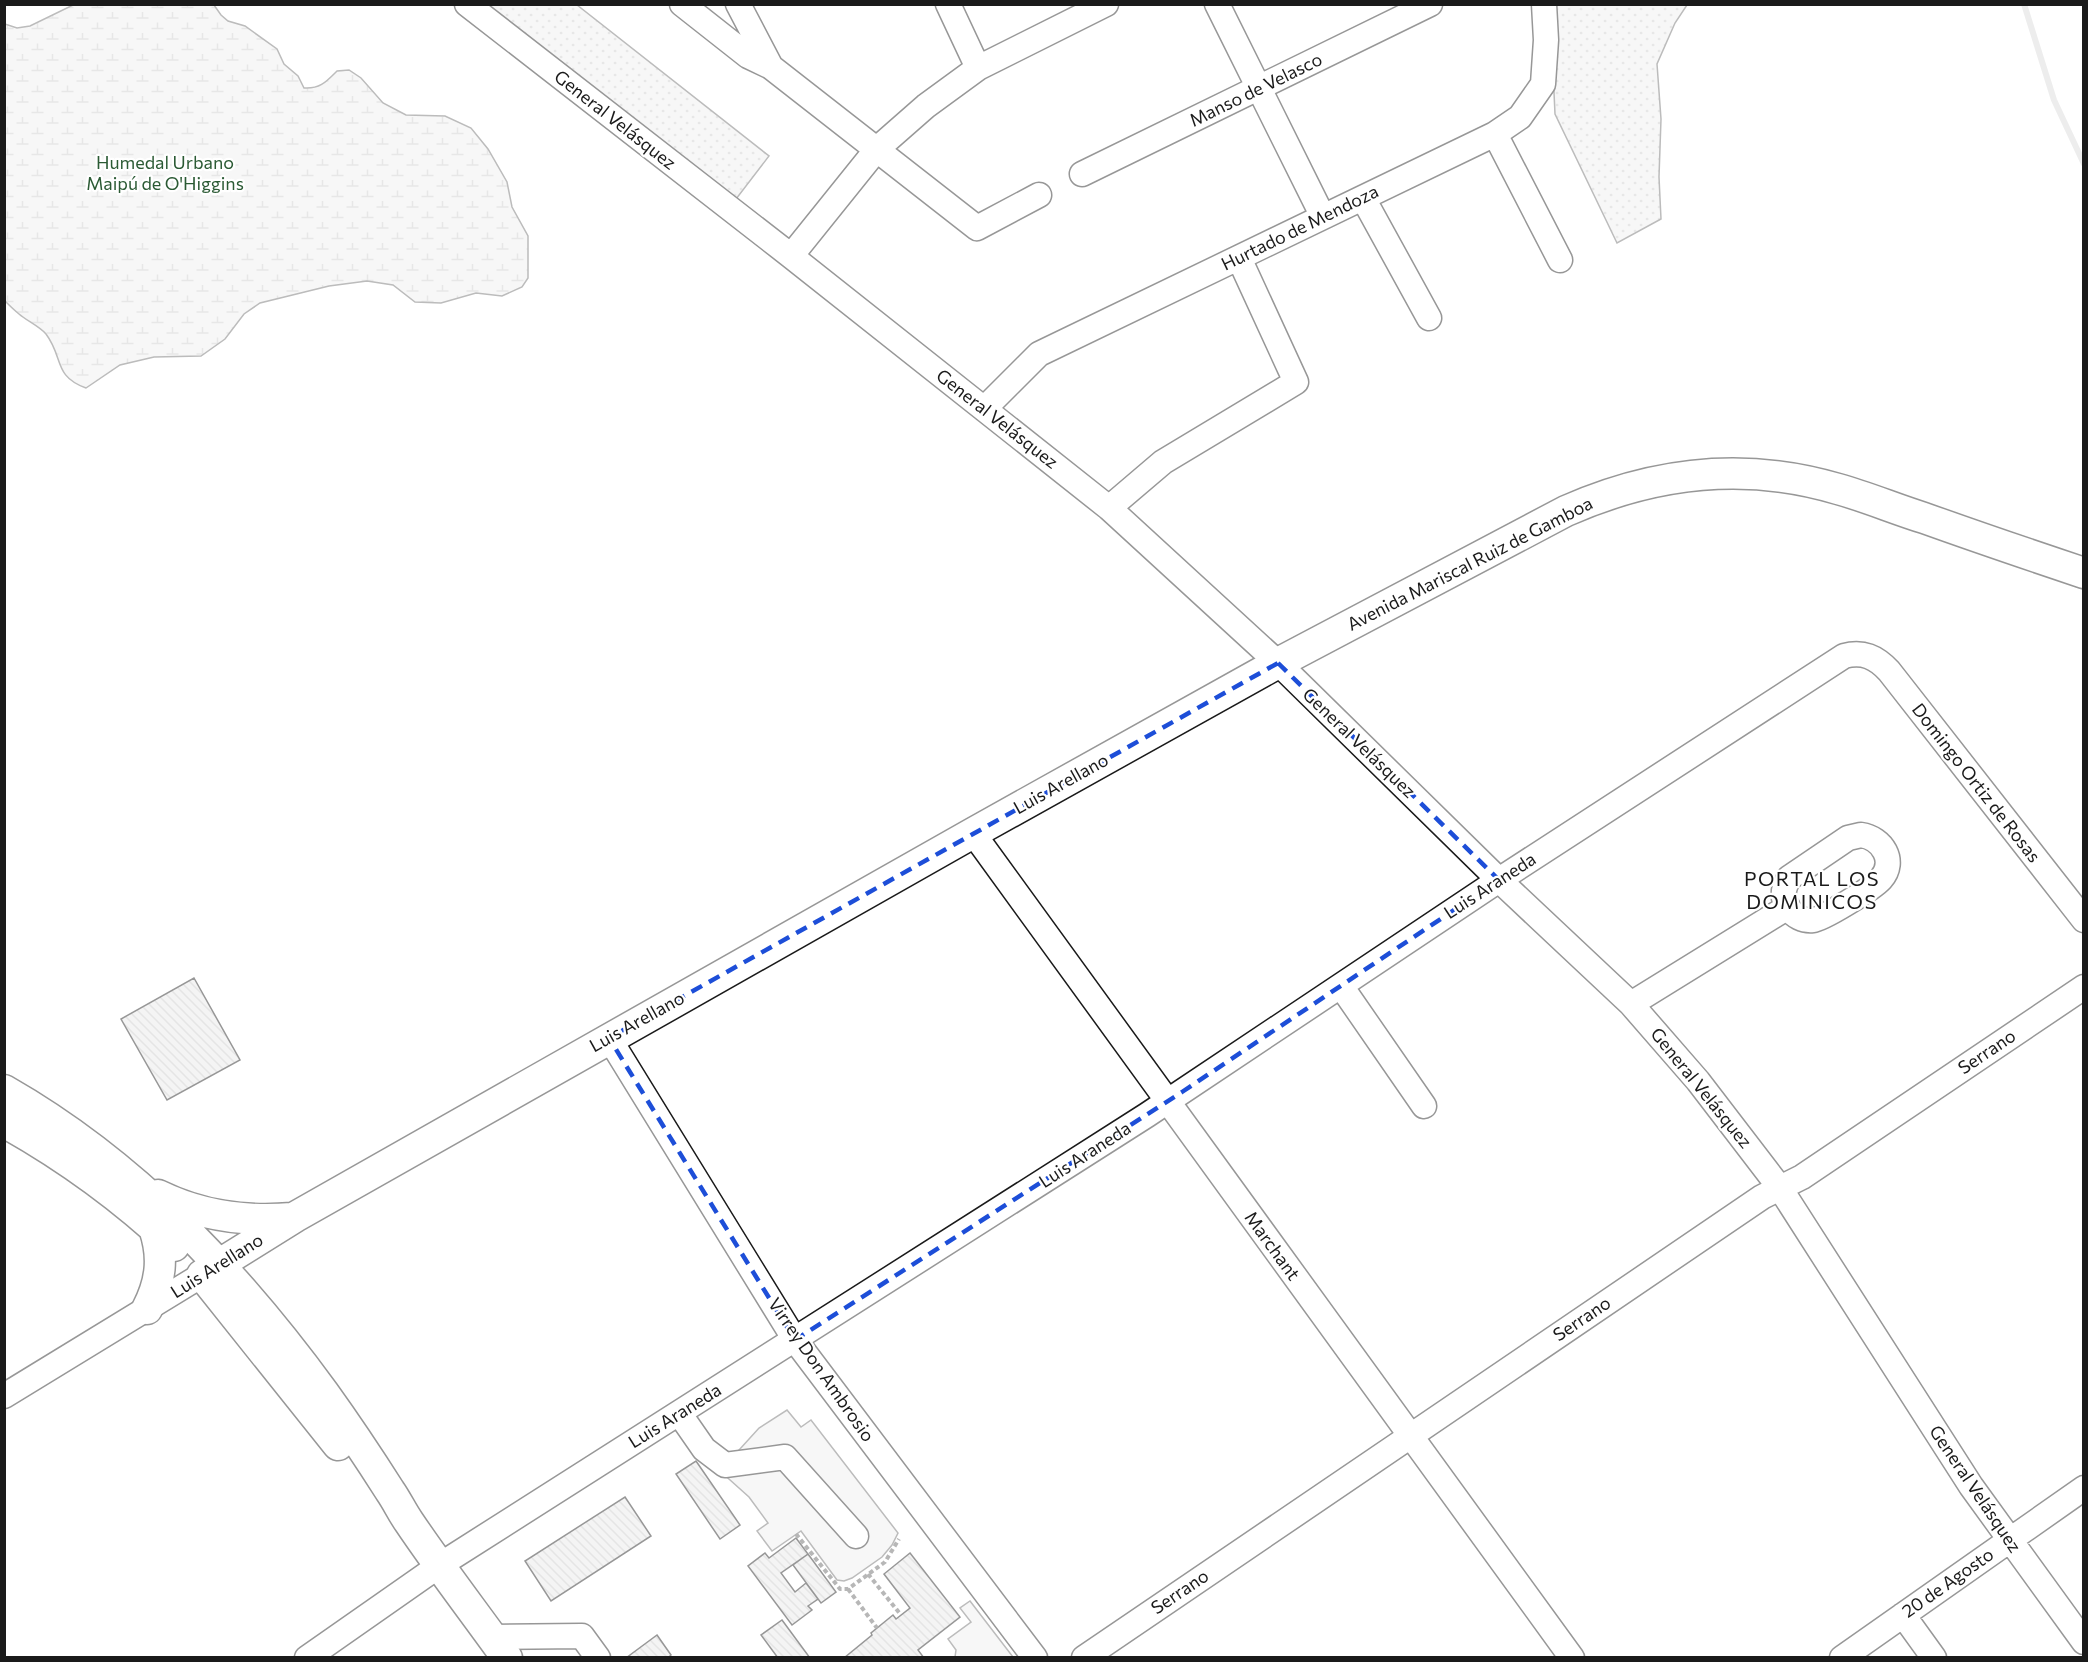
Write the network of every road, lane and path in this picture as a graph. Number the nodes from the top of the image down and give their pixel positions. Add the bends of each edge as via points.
1 (467, 4) edge
2 (738, 4) edge
3 (948, 4) edge
4 (1106, 4) edge
5 (1217, 4) edge
6 (1430, 4) edge
7 (1544, 4) edge
8 (699, 8) edge
9 (771, 67) junction
10 (978, 68) junction
11 (1258, 88) junction
12 (1496, 134) junction
13 (877, 149) junction
14 (1082, 174) dead end
15 (1038, 195) dead end
16 (1363, 198) junction
17 (1323, 217) junction
18 (791, 256) junction
19 (1239, 258) junction
20 (1560, 260) dead end
21 (1430, 318) dead end
22 (984, 409) junction
23 (1109, 508) junction
24 (2084, 573) edge
25 (1862, 654) joint
26 (1278, 663) junction
27 (973, 833) junction
28 (1499, 880) junction
29 (1788, 908) dead end
30 (2084, 920) edge
31 (1341, 986) junction
32 (2084, 987) edge
33 (1631, 1004) junction
34 (609, 1038) junction
35 (4, 1090) edge
36 (1167, 1102) junction
37 (1424, 1106) dead end
38 (4, 1122) edge
39 (133, 1180) junction
40 (1780, 1188) junction
41 (295, 1217) junction
42 (154, 1228) junction
43 (211, 1270) junction
44 (147, 1309) junction
45 (795, 1340) junction
46 (4, 1396) edge
47 (680, 1413) junction
48 (1410, 1436) junction
49 (2084, 1488) edge
50 (796, 1534) dead end
51 (856, 1536) dead end
52 (899, 1539) dead end
53 (2009, 1540) junction
54 (440, 1565) junction
55 (868, 1574) junction
56 (848, 1589) junction
57 (901, 1615) dead end
58 (1903, 1615) junction
59 (877, 1628) dead end
60 (2084, 1642) edge
61 (500, 1647) edge
62 (307, 1658) edge
63 (598, 1658) edge
64 (1035, 1658) edge
65 (1084, 1658) edge
66 (1572, 1658) edge
67 (1842, 1658) edge
68 (1934, 1658) edge

1 - 18 street, General Velásquez
2 - 9 street
3 - 10 street
4 - 10 street
5 - 11 street
6 - 11 street, Manso de Velasco
7 - 12 street, Hurtado de Mendoza via 1543,84 1520,117
8 - 9 street via 748,56
9 - 13 street
10 - 13 street
11 - 14 street, Manso de Velasco
11 - 17 street
12 - 16 street, Hurtado de Mendoza
12 - 20 street
13 - 15 street via 977,228
13 - 18 street
16 - 17 street, Hurtado de Mendoza
16 - 21 street
17 - 19 street, Hurtado de Mendoza
18 - 22 street, General Velásquez
19 - 22 street, Hurtado de Mendoza via 1039,354
19 - 23 street via 1296,382 1163,462
22 - 23 street, General Velásquez
23 - 26 street, General Velásquez
24 - 26 main road, Avenida Mariscal Ruiz de Gamboa via 1808,481 1746,473 1683,476 1623,489 1566,511
25 - 28 street, Luis Araneda via 1836,660
25 - 30 street, Domingo Ortiz de Rosas via 1873,657 1889,671
26 - 27 main road, Luis Arellano
26 - 28 street, General Velásquez
27 - 34 main road, Luis Arellano
27 - 36 street, Marchant
28 - 31 street, Luis Araneda
28 - 33 street, General Velásquez
29 - 33 street
31 - 36 street, Luis Araneda
31 - 37 street
32 - 40 street, Serrano
33 - 40 street, General Velásquez via 1698,1081
34 - 41 main road, Luis Arellano
34 - 45 street, Virrey Don Ambrosio
35 - 39 main road via 63,1126
36 - 45 street, Luis Araneda
36 - 48 street, Marchant
38 - 42 main road via 74,1165
39 - 41 main road via 174,1203 219,1216 270,1220
39 - 43 main road
40 - 48 street, Serrano
40 - 53 street, General Velásquez
41 - 43 main road, Luis Arellano
42 - 43 main road
42 - 44 main road via 161,1268
43 - 44 street, Luis Arellano
43 - 54 main road via 352,1464 407,1520
44 - 46 street, Luis Arellano
45 - 47 street, Luis Araneda
45 - 64 street, Virrey Don Ambrosio
47 - 51 street via 704,1449 725,1465 785,1457
47 - 54 street, Luis Araneda
48 - 65 street, Serrano
48 - 66 street, Marchant
49 - 53 street, 20 de Agosto
50 - 56 path via 840,1589
52 - 55 path via 885,1562
53 - 58 street, 20 de Agosto
53 - 60 street, General Velásquez
54 - 61 main road
54 - 62 street, Luis Araneda
55 - 56 path
55 - 57 path
56 - 59 path
58 - 67 street, 20 de Agosto
58 - 68 street
61 - 63 street via 582,1636

